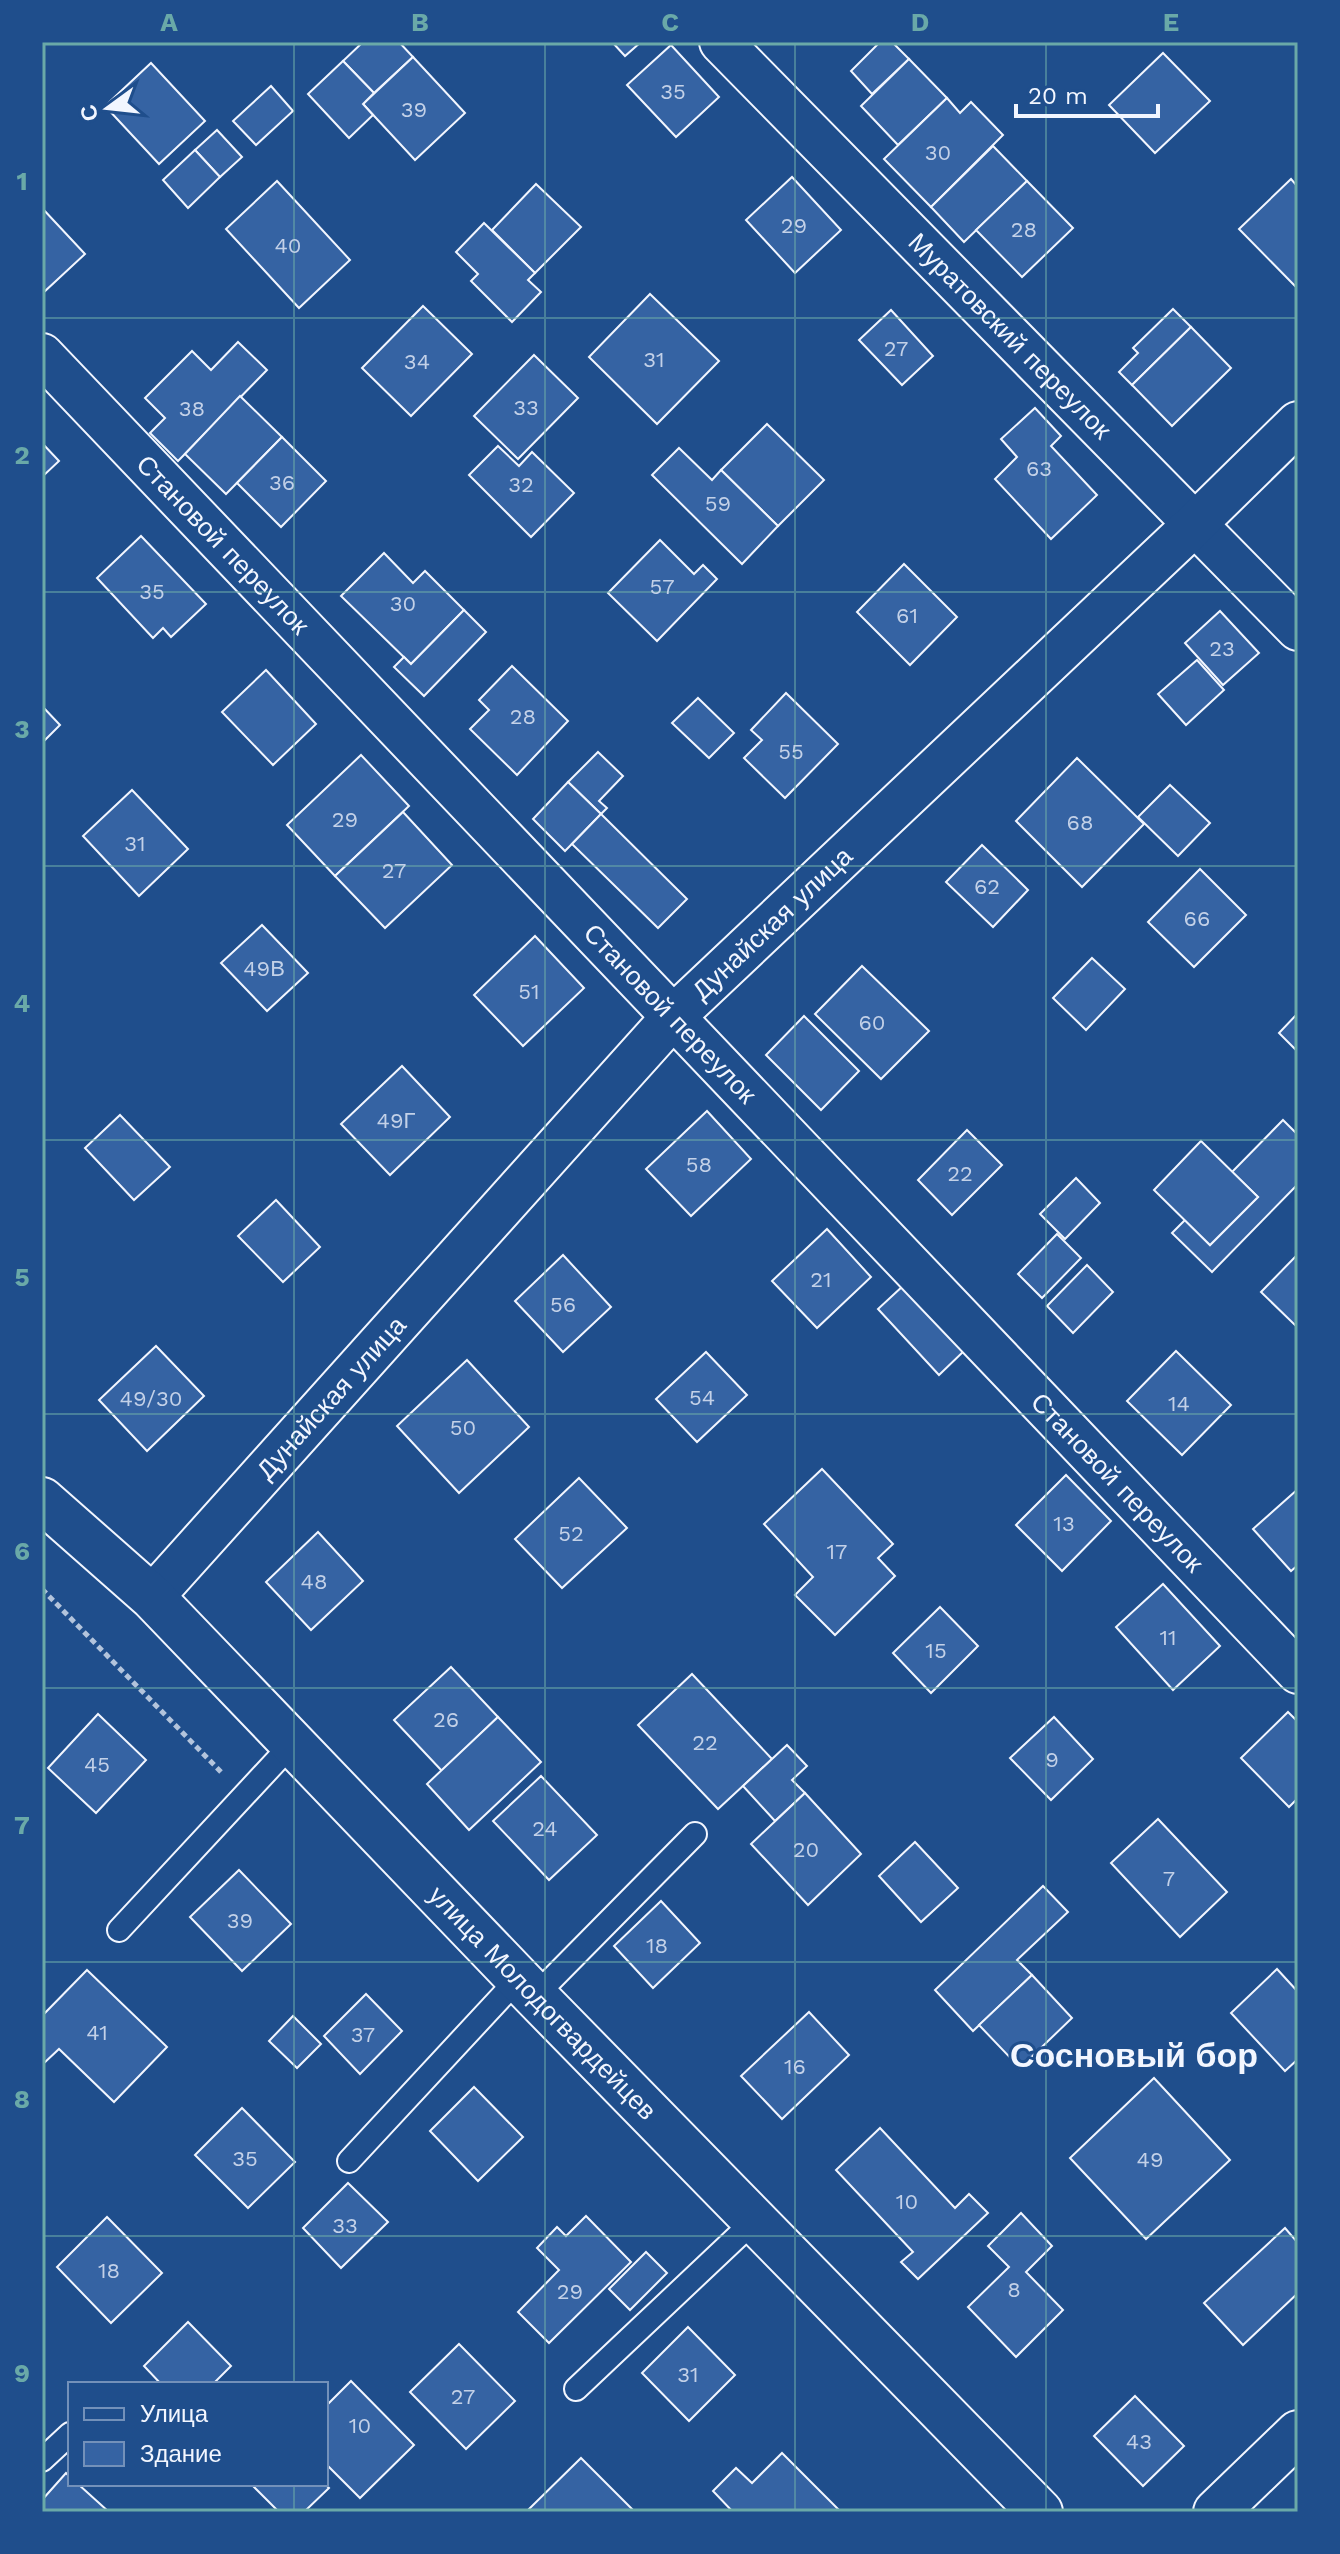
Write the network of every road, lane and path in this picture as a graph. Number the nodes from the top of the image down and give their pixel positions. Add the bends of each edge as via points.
1 (721, 42) edge
2 (42, 355) edge
3 (1298, 423) edge
4 (1195, 524) junction
5 (1298, 629) edge
6 (674, 1016) junction
7 (42, 1500) edge
8 (42, 1589) edge
9 (152, 1597) junction
10 (1298, 1672) edge
11 (292, 1744) junction
12 (244, 1795) junction
13 (695, 1834) dead end
14 (119, 1930) dead end
15 (526, 1987) junction
16 (349, 2161) dead end
17 (755, 2220) junction
18 (576, 2389) dead end
19 (1298, 2433) edge
20 (68, 2436) edge
21 (42, 2460) edge
22 (1040, 2512) edge
23 (1216, 2512) edge

1 - 4 street, Муратовский переулок
2 - 6 street, Становой переулок
3 - 4 street, Дунайская улица
4 - 5 street, Муратовский переулок
4 - 6 street, Дунайская улица
6 - 9 street, Дунайская улица
6 - 10 street, Становой переулок
7 - 9 street, улица Молодогвардейцев
8 - 12 path
9 - 11 street, улица Молодогвардейцев
11 - 12 lane
11 - 15 street, улица Молодогвардейцев
12 - 14 lane
13 - 15 lane
15 - 16 lane
15 - 17 street, улица Молодогвардейцев
17 - 18 lane
17 - 22 street, улица Молодогвардейцев
19 - 23 street
20 - 21 lane

